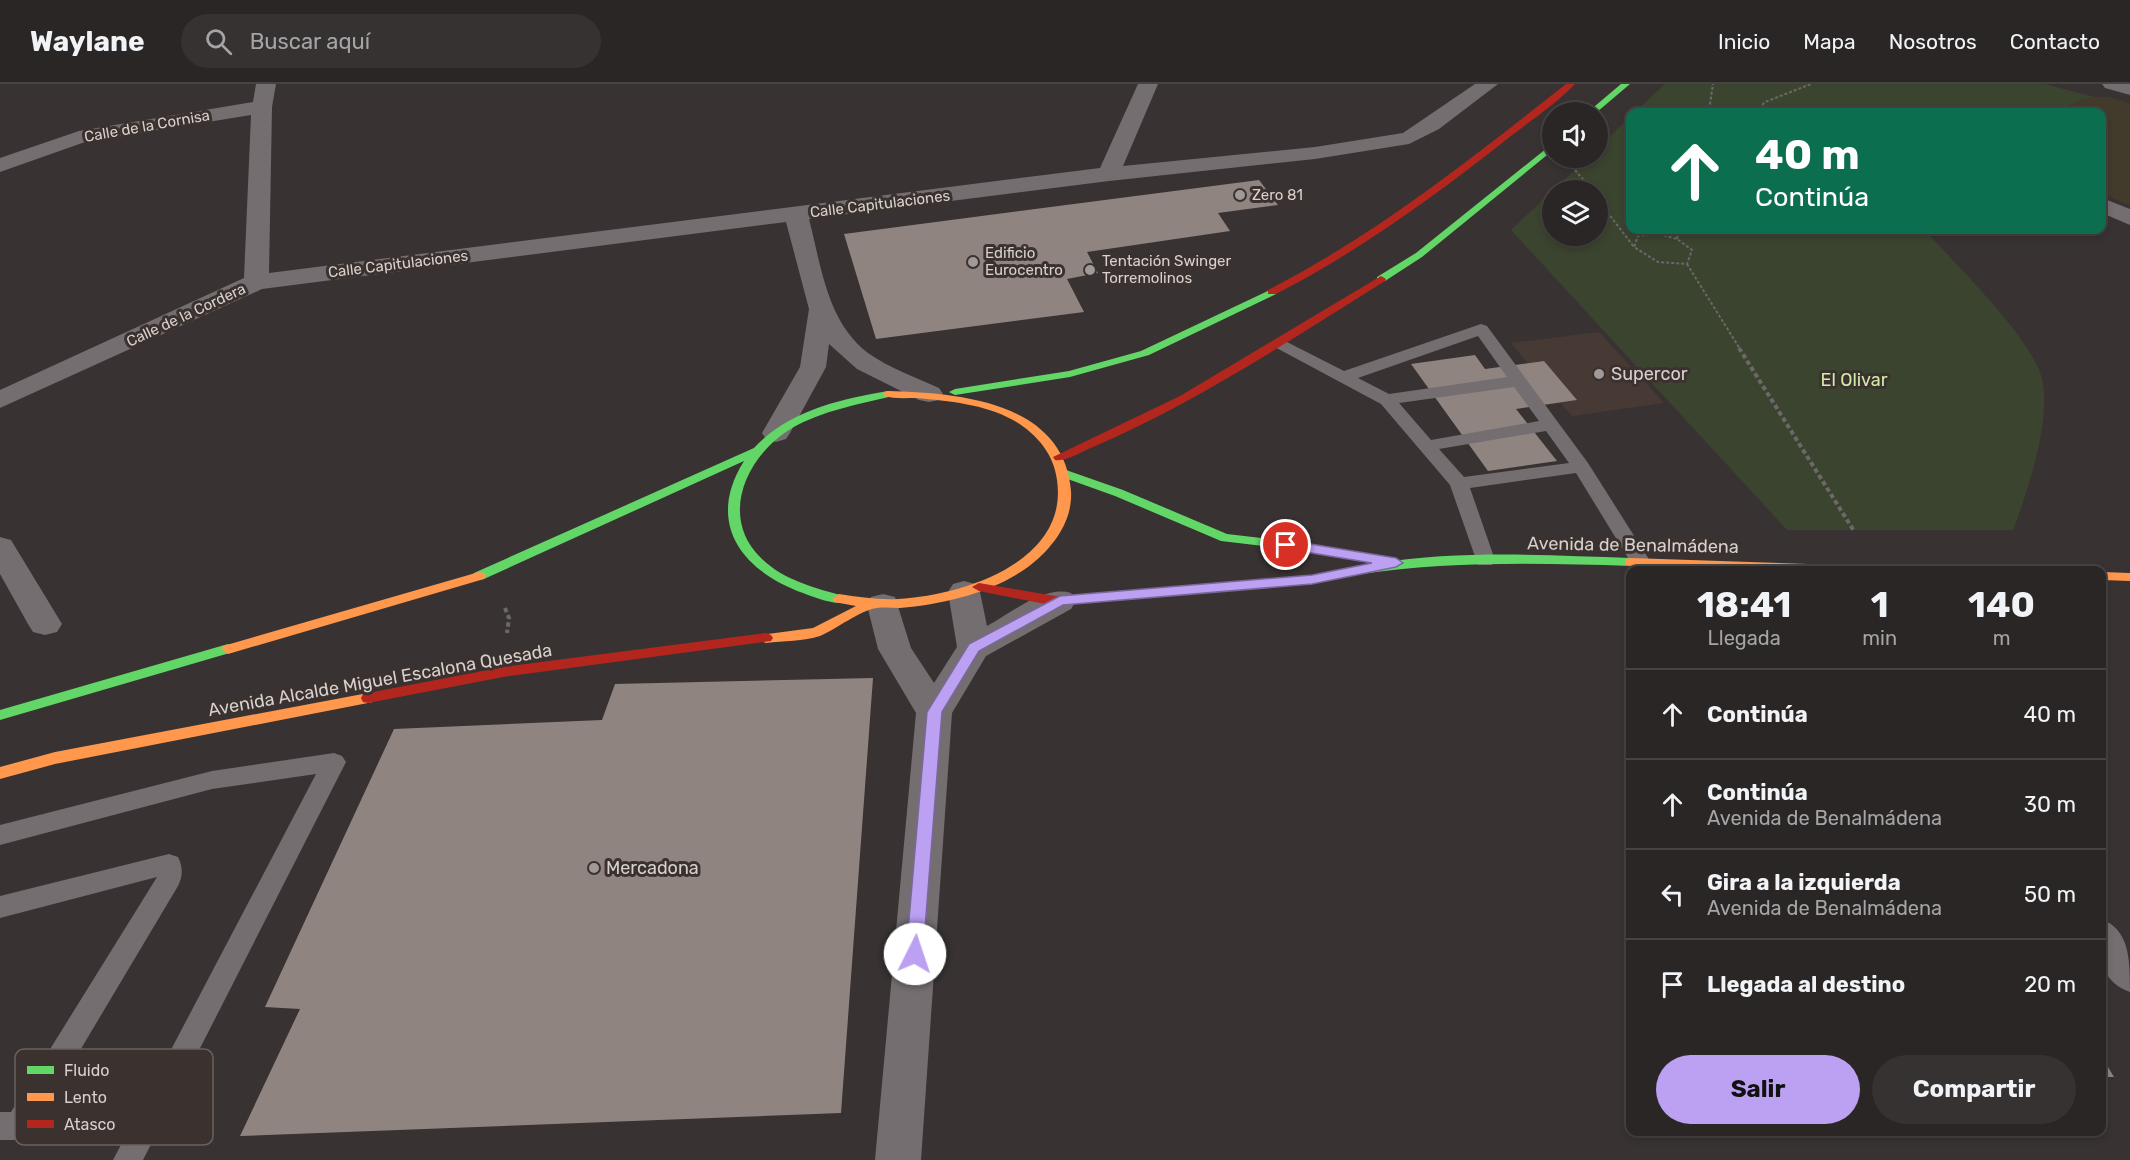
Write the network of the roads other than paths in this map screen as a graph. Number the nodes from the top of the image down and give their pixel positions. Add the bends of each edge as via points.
1 (266, 84) edge
2 (1148, 84) edge
3 (1488, 84) edge
4 (1571, 84) edge
5 (1626, 84) edge
6 (2112, 84) edge
7 (2130, 89) edge
8 (1604, 102) edge
9 (262, 107) junction
10 (1542, 156) edge
11 (0, 165) edge
12 (1109, 174) junction
13 (2106, 207) edge
14 (796, 215) junction
15 (2130, 218) edge
16 (256, 282) junction
17 (821, 310) junction
18 (1277, 344) junction
19 (1345, 377) junction
20 (1518, 381) junction
21 (934, 394) junction
22 (0, 400) edge
23 (1387, 400) junction
24 (1550, 425) junction
25 (776, 433) junction
26 (1426, 446) junction
27 (755, 451) junction
28 (1059, 457) junction
29 (1581, 466) junction
30 (1066, 474) junction
31 (1459, 484) junction
32 (0, 547) edge
33 (1485, 560) junction
34 (1640, 561) junction
35 (1396, 563) junction
36 (1767, 566) edge
37 (2106, 576) edge
38 (2130, 577) edge
39 (972, 590) junction
40 (1060, 601) junction
41 (877, 604) junction
42 (45, 624) dead end
43 (974, 648) junction
44 (934, 712) junction
45 (0, 715) edge
46 (0, 773) edge
47 (0, 836) edge
48 (8, 905) edge
49 (0, 926) edge
50 (2106, 941) edge
51 (2130, 974) edge
52 (65, 1049) edge
53 (185, 1049) edge
54 (136, 1145) edge
55 (128, 1160) edge
56 (898, 1160) edge

1 - 9 street, Calle de la Cordera
2 - 12 street
3 - 12 street, Calle Capitulaciones via 1409,138 1315,153
4 - 21 main road via 1372,235 1278,289 1145,353 1070,374
5 - 8 main road
6 - 7 street
9 - 11 street, Calle de la Cornisa via 116,129 80,137
9 - 16 street, Calle de la Cordera
10 - 18 main road via 1419,255
12 - 14 street, Calle Capitulaciones
13 - 15 street
14 - 16 street, Calle Capitulaciones
14 - 17 street
16 - 22 street, Calle de la Cordera
17 - 21 street via 858,358
17 - 25 street via 813,367
18 - 19 lane
18 - 28 main road via 1110,437
19 - 20 lane via 1480,329
19 - 23 lane
20 - 23 lane
20 - 24 lane
21 - 25 main road via 888,394 847,401
21 - 28 main road via 977,402 1012,415 1040,433
23 - 26 lane
24 - 26 lane
24 - 29 lane
25 - 27 main road
26 - 31 lane
27 - 41 main road via 735,482 731,515 743,547 772,575 808,591
27 - 45 main road via 491,572
28 - 30 main road
29 - 31 lane
29 - 34 lane
30 - 35 main road, Avenida de Benalmádena via 1224,538
30 - 39 main road via 1066,506 1052,537 1022,566
31 - 33 lane
32 - 42 street
33 - 34 main road, Avenida de Benalmádena
33 - 35 main road, Avenida de Benalmádena
34 - 36 main road, Avenida de Benalmádena
35 - 40 main road, Avenida de Benalmádena via 1312,579
37 - 38 main road
39 - 40 main road, Avenida de Benalmádena
39 - 41 main road via 929,602
39 - 43 street
40 - 43 street
41 - 44 street via 896,648
41 - 46 main road, Avenida Alcalde Miguel Escalona Quesada via 816,632 503,672 55,758
43 - 44 street
44 - 56 street
47 - 53 lane via 212,780 334,762
48 - 49 lane
48 - 52 lane via 169,864 169,879
50 - 51 street
54 - 55 lane

